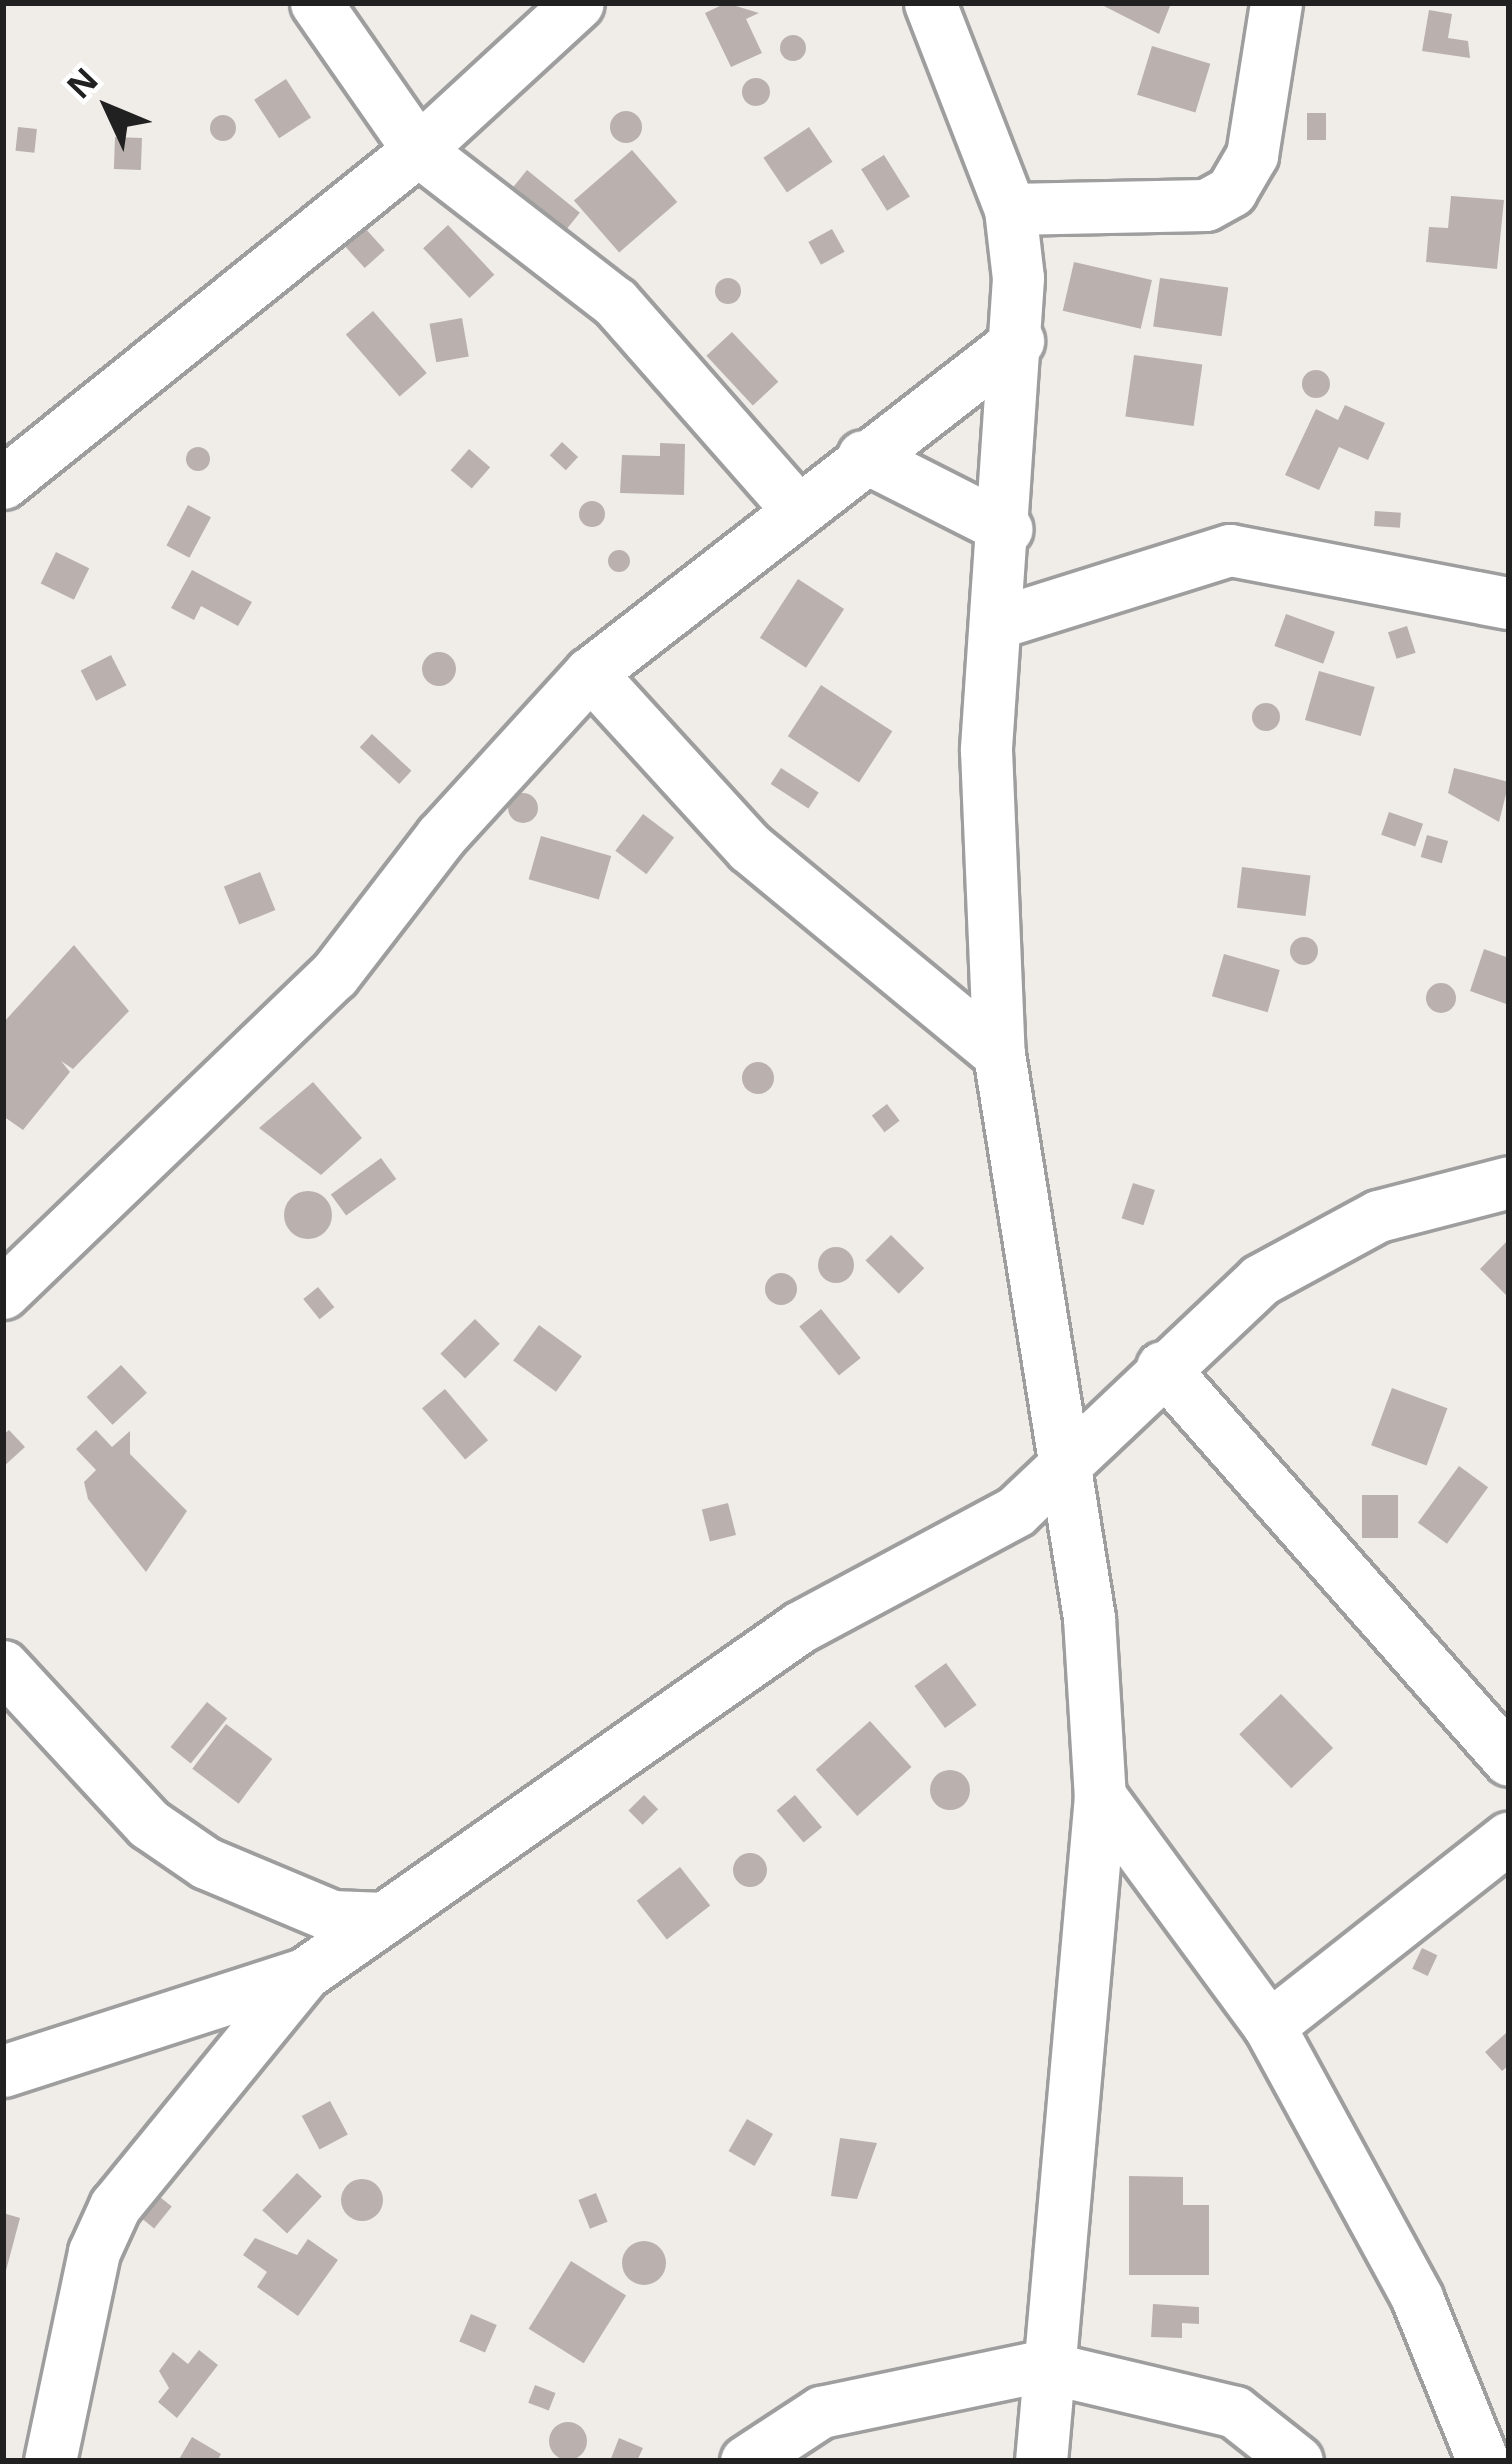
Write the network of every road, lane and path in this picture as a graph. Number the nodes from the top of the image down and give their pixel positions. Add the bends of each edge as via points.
1 (316, 3) edge
2 (578, 3) edge
3 (930, 3) edge
4 (1276, 3) edge
5 (418, 150) junction
6 (1010, 208) junction
7 (1018, 340) junction
8 (863, 456) junction
9 (3, 483) edge
10 (794, 506) junction
11 (1007, 529) junction
12 (1509, 603) edge
13 (1000, 622) junction
14 (590, 673) junction
15 (999, 1054) junction
16 (1509, 1182) edge
17 (3, 1293) edge
18 (1162, 1367) junction
19 (1067, 1472) junction
20 (3, 1666) edge
21 (1509, 1760) edge
22 (1100, 1796) junction
23 (1509, 1837) edge
24 (384, 1918) junction
25 (304, 1974) junction
26 (1269, 2026) junction
27 (3, 2071) edge
28 (1042, 2366) junction
29 (1509, 2412) edge
30 (50, 2461) edge
31 (746, 2461) edge
32 (1041, 2461) edge
33 (1297, 2461) edge
34 (1483, 2461) edge
35 (1498, 2461) edge

1 - 5 street
2 - 5 street
3 - 6 street
4 - 6 street via 1252,155 1231,191 1206,206
5 - 9 street
5 - 10 street via 614,302
6 - 7 street
7 - 8 street
7 - 11 street
8 - 10 street
8 - 11 street
10 - 14 street via 709,589
11 - 13 street
12 - 13 street via 1230,550
13 - 15 street via 986,750
14 - 15 street via 750,848
14 - 17 street via 441,836 334,975
15 - 19 street
16 - 18 street via 1378,1216 1260,1280
18 - 19 street
18 - 21 street
19 - 22 street
19 - 24 street via 954,1549 800,1628
20 - 24 street via 148,1824 206,1863 332,1916
22 - 26 street
22 - 28 street
23 - 26 street
24 - 25 street
25 - 27 street
25 - 30 street via 115,2206 94,2252
26 - 34 street via 1417,2298
28 - 31 street via 821,2412
28 - 32 street
28 - 33 street via 1235,2412
29 - 35 street

